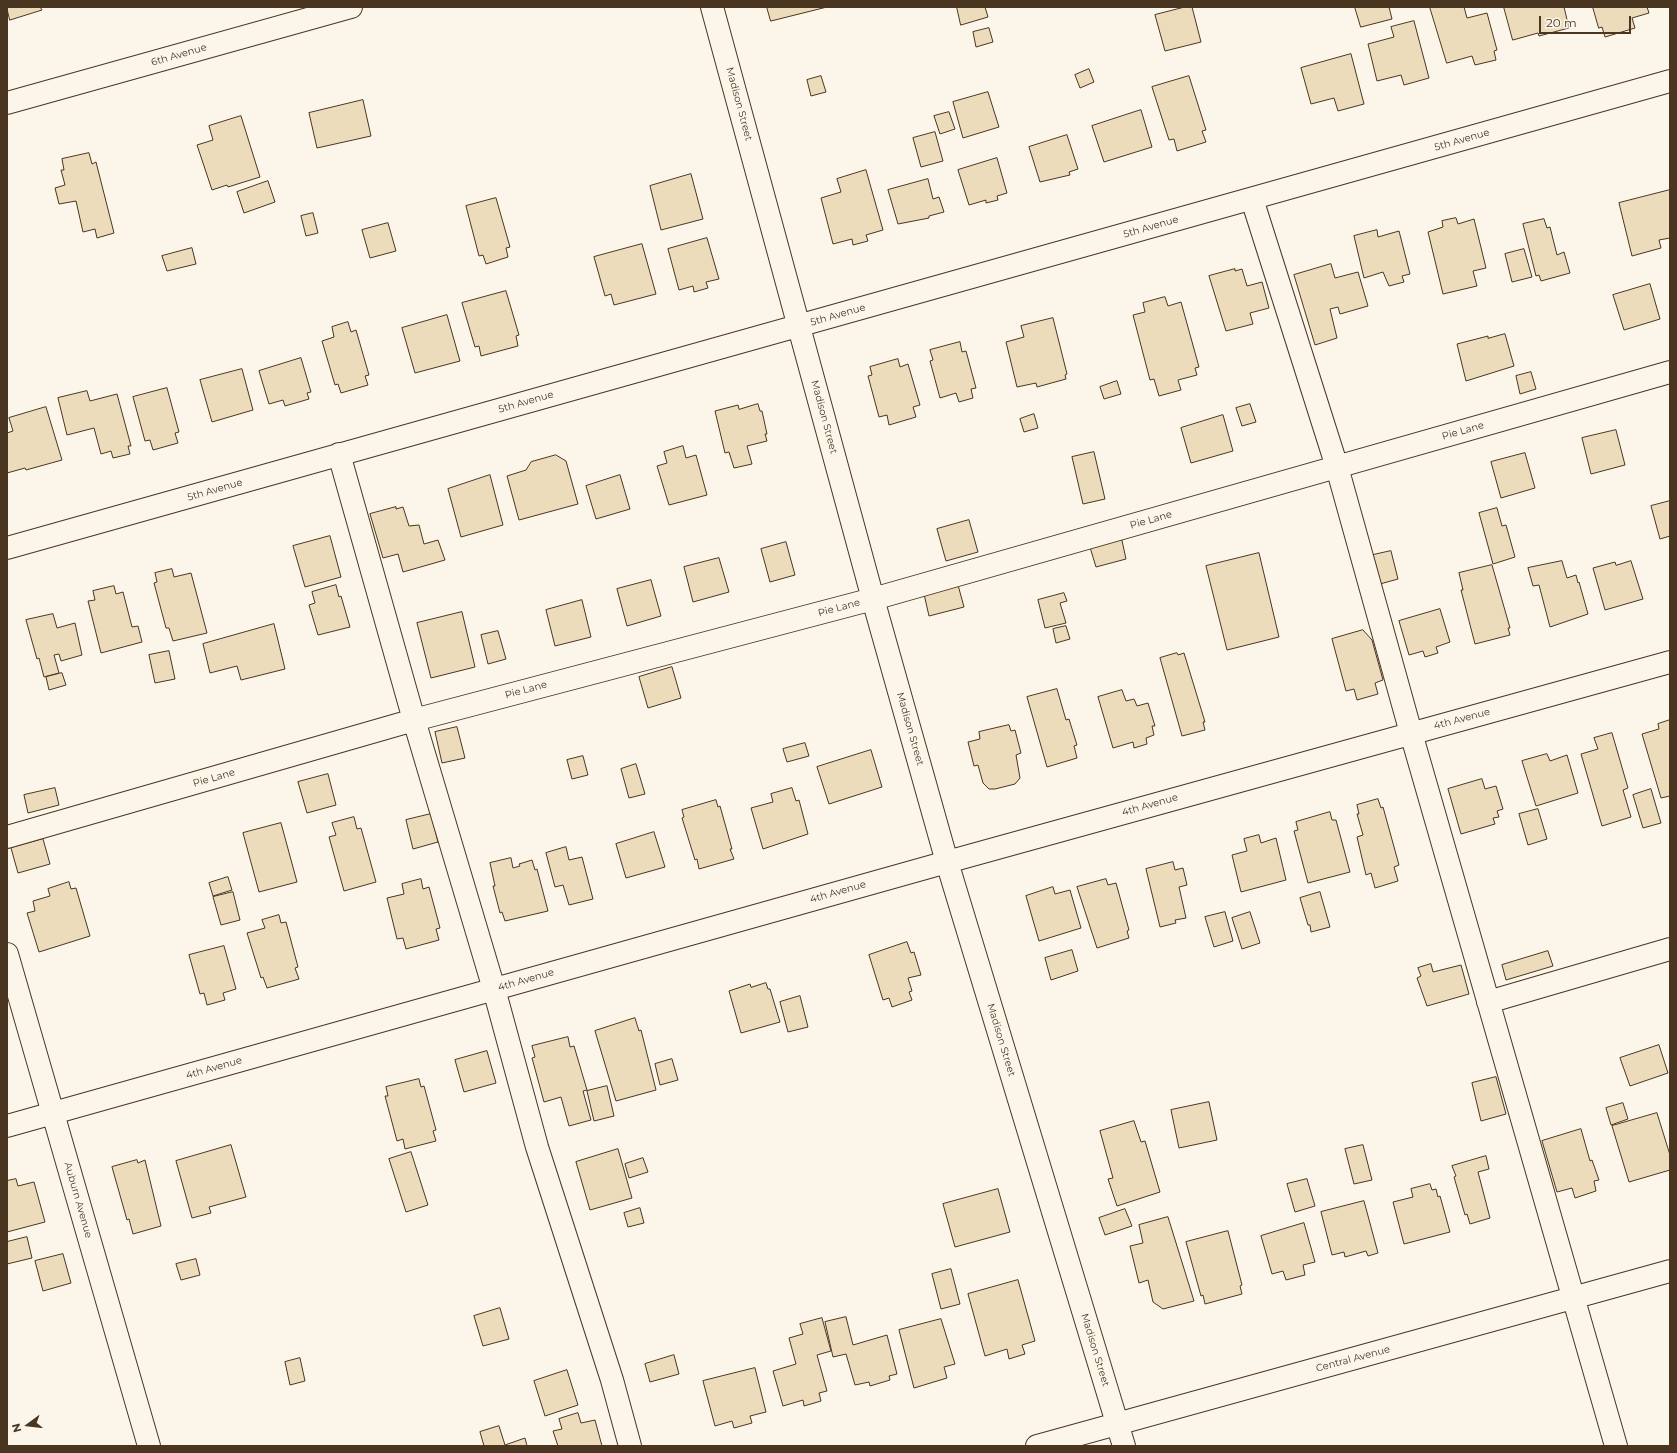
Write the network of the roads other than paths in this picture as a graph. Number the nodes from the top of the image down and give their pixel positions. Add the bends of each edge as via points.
1 (352, 7) edge
2 (712, 7) edge
3 (1670, 81) edge
4 (7, 103) edge
5 (1252, 199) junction
6 (799, 326) junction
7 (1670, 372) edge
8 (339, 454) junction
9 (1337, 467) junction
10 (7, 548) edge
11 (873, 599) junction
12 (1670, 662) edge
13 (414, 720) junction
14 (1411, 733) junction
15 (7, 837) edge
16 (947, 862) junction
17 (1670, 949) edge
18 (7, 954) edge
19 (494, 989) junction
20 (1488, 1002) junction
21 (53, 1113) junction
22 (7, 1126) edge
23 (1670, 1271) edge
24 (1572, 1299) junction
25 (1118, 1423) junction
26 (149, 1446) edge
27 (630, 1446) edge
28 (1037, 1446) edge
29 (1124, 1446) edge
30 (1616, 1446) edge

1 - 4 street, 6th Avenue
2 - 6 street, Madison Street
3 - 5 street, 5th Avenue
5 - 6 street, 5th Avenue
5 - 9 street
6 - 8 street, 5th Avenue
6 - 11 street, Madison Street
7 - 9 street, Pie Lane
8 - 10 street, 5th Avenue
8 - 13 street
9 - 11 street, Pie Lane
9 - 14 street
11 - 13 street, Pie Lane
11 - 16 street, Madison Street
12 - 14 street, 4th Avenue
13 - 15 street, Pie Lane
13 - 19 street
14 - 16 street, 4th Avenue
14 - 20 street
16 - 19 street, 4th Avenue
16 - 25 street, Madison Street
17 - 20 street
18 - 21 street, Auburn Avenue
19 - 21 street, 4th Avenue
19 - 27 street via 537,1147 612,1380
20 - 24 street
21 - 22 street, 4th Avenue
21 - 26 street, Auburn Avenue
23 - 24 street, Central Avenue
24 - 25 street, Central Avenue
24 - 30 street
25 - 28 street, Central Avenue
25 - 29 street, Madison Street

